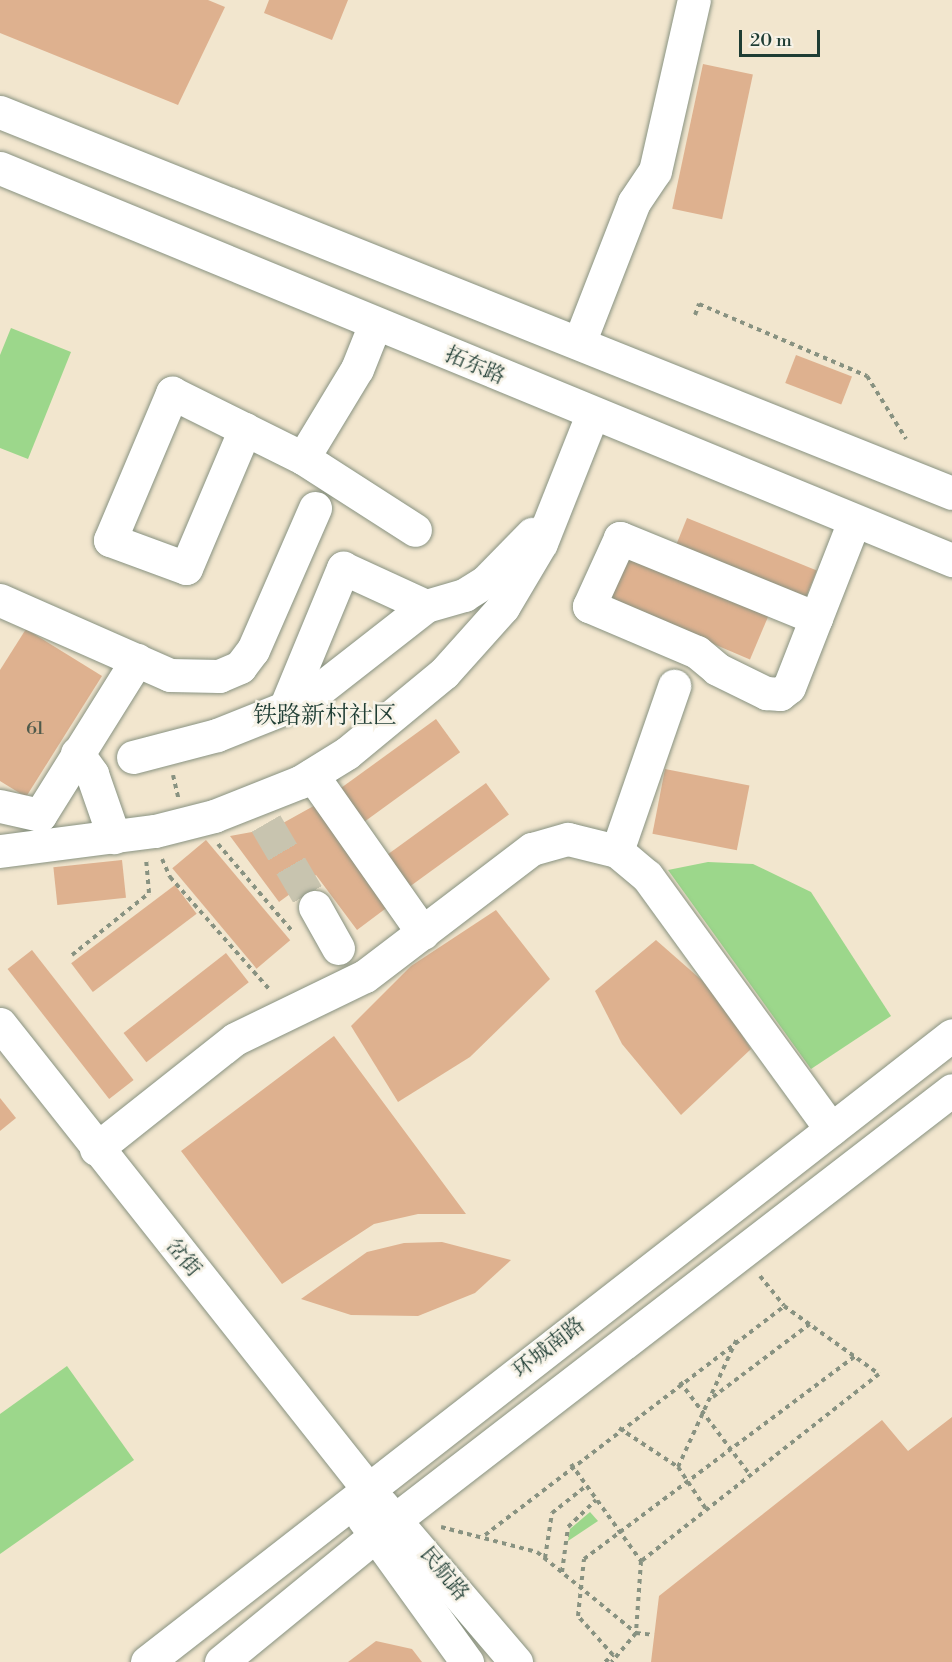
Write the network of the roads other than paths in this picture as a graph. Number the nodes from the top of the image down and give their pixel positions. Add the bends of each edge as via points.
1 (694, 0) edge
2 (0, 112) edge
3 (0, 168) edge
4 (375, 324) junction
5 (579, 344) junction
6 (592, 415) junction
7 (245, 429) junction
8 (303, 458) junction
9 (952, 493) edge
10 (315, 508) dead end
11 (554, 511) junction
12 (854, 521) junction
13 (415, 530) dead end
14 (952, 561) edge
15 (0, 600) edge
16 (426, 606) junction
17 (816, 618) junction
18 (137, 660) junction
19 (674, 686) dead end
20 (285, 708) junction
21 (77, 753) junction
22 (133, 757) dead end
23 (312, 775) junction
24 (0, 806) edge
25 (114, 837) junction
26 (0, 851) edge
27 (617, 851) junction
28 (315, 907) tunnel mouth
29 (423, 933) junction
30 (338, 948) dead end
31 (0, 1024) edge
32 (952, 1035) edge
33 (0, 1057) edge
34 (952, 1090) edge
35 (831, 1129) junction
36 (96, 1149) junction
37 (360, 1495) junction
38 (385, 1528) junction
39 (147, 1662) edge
40 (221, 1662) edge
41 (467, 1662) edge
42 (516, 1662) edge

1 - 5 main road via 655,171 634,202
2 - 5 main road
3 - 4 main road, 拓东路
4 - 6 main road, 拓东路
4 - 8 main road via 357,369
5 - 9 main road
6 - 11 main road
6 - 12 main road, 拓东路
7 - 7 main road via 172,393 110,540 186,568
7 - 8 main road
8 - 13 main road
10 - 18 main road via 240,667 197,680
11 - 16 main road via 486,581 464,595
11 - 23 main road via 503,607 444,673 378,730
12 - 14 main road, 拓东路
12 - 17 main road
15 - 18 main road
16 - 20 main road via 338,680
16 - 20 main road via 342,568
17 - 17 main road via 789,687 766,693 717,669 697,652 589,606 620,538
18 - 21 main road
19 - 27 main road
20 - 22 main road via 217,735
21 - 24 main road via 40,815
21 - 25 main road via 92,774
23 - 25 main road via 260,812
23 - 29 main road
25 - 26 main road
27 - 29 main road via 568,839 532,849
27 - 35 main road via 647,876
28 - 30 main road
29 - 36 main road via 364,976 235,1039
31 - 36 main road, 岔街
32 - 35 main road, 环城南路
33 - 37 main road, 岔街
34 - 38 main road, 环城南路
35 - 37 main road, 环城南路
36 - 37 main road, 岔街
37 - 38 main road, 民航路
37 - 39 main road, 环城南路
38 - 40 main road, 环城南路
38 - 41 main road, 民航路
38 - 42 main road, 民航路

